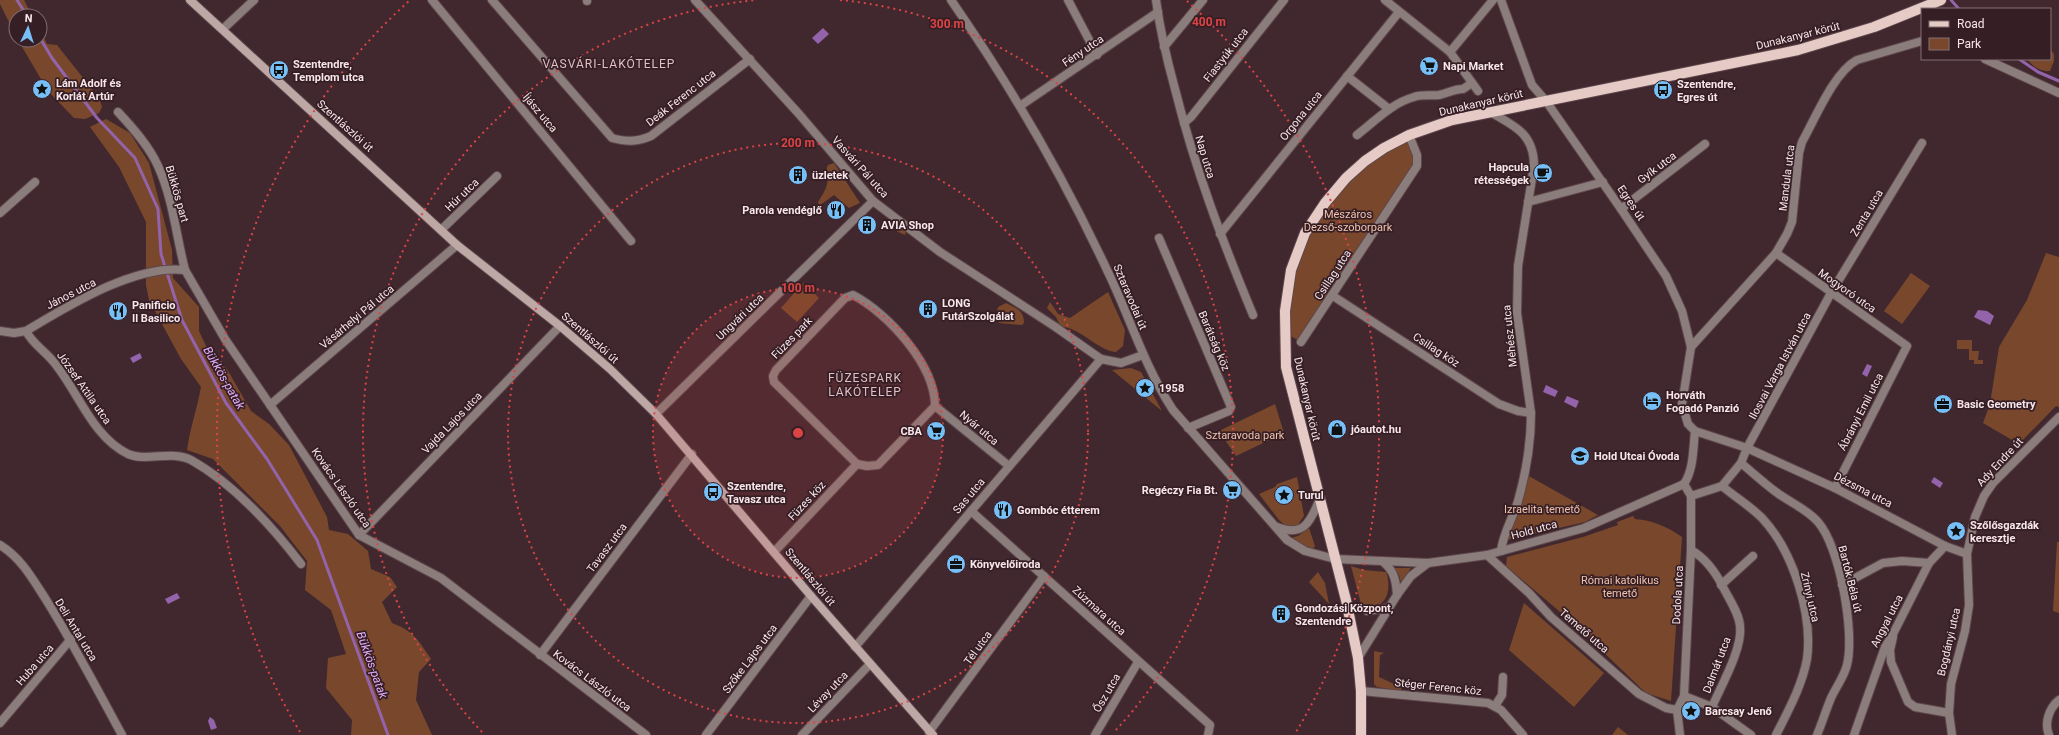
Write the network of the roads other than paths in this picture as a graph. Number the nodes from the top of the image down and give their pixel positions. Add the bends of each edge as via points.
1 (190, 0) edge
2 (254, 0) edge
3 (432, 0) edge
4 (492, 0) edge
5 (695, 0) edge
6 (950, 0) edge
7 (1068, 0) edge
8 (1156, 0) edge
9 (1203, 0) edge
10 (1284, 0) edge
11 (1385, 0) edge
12 (1493, 0) edge
13 (1501, 0) edge
14 (1941, 0) edge
15 (1921, 8) edge
16 (1921, 8) edge
17 (1158, 12) junction
18 (1399, 12) junction
19 (223, 30) junction
20 (1921, 41) edge
21 (1164, 47) junction
22 (1450, 52) junction
23 (1097, 56) junction
24 (750, 58) junction
25 (1987, 60) edge
26 (1347, 76) junction
27 (1472, 83) junction
28 (1478, 92) dead end
29 (2059, 93) edge
30 (1546, 101) junction
31 (1020, 106) junction
32 (1389, 109) junction
33 (118, 112) dead end
34 (1490, 112) junction
35 (1184, 123) junction
36 (1357, 135) dead end
37 (1409, 135) junction
38 (1922, 143) dead end
39 (1705, 144) dead end
40 (497, 176) dead end
41 (35, 182) dead end
42 (1603, 182) junction
43 (873, 201) junction
44 (1528, 202) junction
45 (1621, 209) junction
46 (0, 213) edge
47 (441, 230) junction
48 (1220, 234) junction
49 (1159, 238) dead end
50 (631, 241) dead end
51 (457, 245) junction
52 (1776, 253) junction
53 (185, 270) junction
54 (1831, 293) junction
55 (1333, 296) junction
56 (1253, 315) dead end
57 (560, 326) junction
58 (0, 331) edge
59 (26, 331) junction
60 (1301, 342) dead end
61 (1907, 346) joint
62 (1691, 348) junction
63 (1143, 355) junction
64 (1101, 359) junction
65 (270, 405) junction
66 (936, 406) junction
67 (1531, 413) junction
68 (656, 414) junction
69 (2059, 417) edge
70 (1188, 428) junction
71 (1695, 431) junction
72 (1747, 448) junction
73 (692, 454) junction
74 (1741, 463) junction
75 (857, 464) junction
76 (1009, 466) junction
77 (1684, 484) junction
78 (1722, 486) junction
79 (1835, 488) junction
80 (1692, 496) junction
81 (1319, 501) junction
82 (971, 511) junction
83 (1276, 526) junction
84 (359, 535) junction
85 (0, 545) edge
86 (1945, 546) junction
87 (1691, 550) junction
88 (1501, 551) junction
89 (774, 552) junction
90 (1967, 554) junction
91 (1486, 555) junction
92 (1753, 556) dead end
93 (1335, 559) junction
94 (1382, 561) junction
95 (1428, 563) junction
96 (1929, 563) junction
97 (301, 564) dead end
98 (1044, 576) junction
99 (1722, 584) junction
100 (1842, 584) junction
101 (1397, 595) junction
102 (811, 596) junction
103 (1388, 608) junction
104 (1367, 611) dead end
105 (1893, 634) junction
106 (71, 640) junction
107 (855, 647) junction
108 (540, 655) junction
109 (1358, 658) junction
110 (1138, 662) junction
111 (870, 664) junction
112 (1503, 677) dead end
113 (1361, 691) junction
114 (1684, 696) junction
115 (2059, 700) edge
116 (1495, 706) junction
117 (1712, 707) junction
118 (1677, 710) junction
119 (1949, 712) junction
120 (0, 723) edge
121 (1209, 731) edge
122 (931, 733) edge
123 (1747, 734) edge
124 (122, 735) edge
125 (646, 735) edge
126 (706, 735) edge
127 (802, 735) edge
128 (1095, 735) edge
129 (1361, 735) edge
130 (1523, 735) edge
131 (1680, 735) edge
132 (1776, 735) edge
133 (1817, 735) edge
134 (1854, 735) edge
135 (1952, 735) edge
136 (2049, 735) edge

1 - 19 main road, Szentlászlói út
2 - 19 street
3 - 50 street, Íjász utca
4 - 24 street, Deák Ferenc utca via 612,138 625,141 638,141 652,136
5 - 24 street, Vasvári Pál utca
6 - 31 street, Sztaravodai út
7 - 23 street
8 - 17 street, Nap utca
9 - 21 street
10 - 35 street, Fiastyúk utca
11 - 18 street
12 - 22 street
13 - 30 street, Egres út via 1532,85
14 - 16 main road, Dunakanyar körút
15 - 30 main road, Dunakanyar körút via 1874,27 1798,50
17 - 21 street, Nap utca
17 - 23 street, Fény utca
18 - 22 street
18 - 26 street, Orgona utca
19 - 47 main road, Szentlászlói út
20 - 52 street, Mandula utca via 1857,60 1840,74 1802,142 1792,222
21 - 35 street, Nap utca
22 - 27 street
23 - 31 street, Fény utca
24 - 43 street, Vasvári Pál utca
25 - 29 street
26 - 32 street
26 - 48 street, Orgona utca
27 - 28 street
27 - 32 street via 1463,90 1415,96
30 - 34 main road, Dunakanyar körút
30 - 42 street, Egres út
31 - 63 street, Sztaravodai út via 1108,271
32 - 36 street
33 - 53 street, Bükkös part via 158,165 171,204
34 - 37 main road, Dunakanyar körút via 1452,120
34 - 44 street, Méhész utca via 1514,125 1526,136 1534,152
35 - 48 street, Nap utca via 1195,165
37 - 55 street, Csillag utca via 1417,155 1417,166
37 - 81 main road, Dunakanyar körút via 1365,161 1337,188 1305,234 1291,270 1285,311 1286,367
38 - 54 street, Zenta utca
39 - 45 street, Gyík utca
40 - 47 street, Húr utca
41 - 46 street
42 - 44 street
42 - 45 street, Egres út
43 - 64 street, Vasvári Pál utca via 940,252
43 - 68 street, Ungvári utca
44 - 67 street, Méhész utca via 1518,266 1517,313
45 - 62 street, Egres út via 1669,282 1682,311
47 - 51 main road, Szentlászlói út
48 - 56 street, Nap utca
49 - 70 street, Barátság köz via 1231,408
51 - 57 main road, Szentlászlói út
51 - 65 street, Vásárhelyi Pál utca
52 - 54 street, Mogyoró utca
52 - 62 street, Mandula utca
53 - 59 street, János utca via 140,274 97,292
53 - 65 street, Kovács László utca via 225,339
54 - 61 street, Mogyoró utca
54 - 72 street, Ilosvai Varga István utca
55 - 60 street, Csillag utca
55 - 67 street, Csillag köz via 1499,404
57 - 68 main road, Szentlászlói út via 610,369
57 - 84 street, Vajda Lajos utca
58 - 59 street, János utca
59 - 97 street, József Attila utca via 34,343 56,364 84,409 106,437 129,455 179,456 200,465 237,494
61 - 79 street, Ábrányi Emil utca
62 - 71 street, Egres út via 1682,404 1685,416
63 - 64 street, Vasvári Pál utca via 1122,363
63 - 70 street, Sztaravodai út via 1159,389
64 - 76 street, Sas utca
65 - 84 street, Kovács László utca
66 - 75 street via 878,465
66 - 75 street, Füzes park via 935,394 923,364 908,342 863,300 853,294 845,298 773,376 774,382
66 - 76 street, Nyár utca
67 - 88 street, Méhész utca via 1525,471
68 - 73 main road, Szentlászlói út
69 - 90 street, Ady Endre út via 1993,483 1984,496 1975,517
70 - 83 street, Sztaravodai út
71 - 72 street, Dézsma utca
71 - 77 street via 1692,466
72 - 74 street, Ilosvai Varga István utca
72 - 79 street, Dézsma utca
73 - 89 main road, Szentlászlói út
73 - 108 street, Tavasz utca
74 - 78 street, Ilosvai Varga István utca
74 - 100 street, Bartók Béla út via 1776,493 1819,523
75 - 89 street, Füzes köz
76 - 82 street, Sas utca
77 - 80 street
77 - 88 street, Hold utca via 1603,522
78 - 80 street
78 - 132 street, Zrínyi utca via 1761,518 1780,542 1788,556 1802,604 1808,637 1806,660 1799,685
79 - 86 street, Dézsma utca
80 - 87 street, Dodola utca
81 - 83 street via 1311,521 1299,530 1291,531
81 - 93 main road, Dunakanyar körút
82 - 98 street, Zúzmara utca
82 - 107 street, Sas utca
83 - 93 street, Sztaravodai út via 1295,546 1320,557
84 - 108 street, Kovács László utca via 441,578
85 - 106 street, Deli Antal utca via 12,552 23,565
86 - 90 street, Dézsma utca
86 - 96 street, Angyal utca
87 - 99 street, Dalmát utca via 1699,555
87 - 114 street, Dodola utca
88 - 91 street, Hold utca
89 - 102 main road, Szentlászlói út
90 - 119 street, Bogdányi utca via 1969,605 1951,684
91 - 95 street, Hold utca
91 - 118 street, Temető utca via 1529,593 1551,617 1639,694 1666,708
92 - 99 street
93 - 94 street, Hold utca
93 - 109 main road, Dunakanyar körút
94 - 95 street, Hold utca
94 - 101 street via 1392,571
95 - 101 street, Hold utca via 1411,576
96 - 100 street via 1883,563
96 - 105 street, Angyal utca
98 - 110 street, Zúzmara utca
98 - 122 street, Tél utca
99 - 117 street, Dalmát utca via 1740,627 1735,653
100 - 133 street, Bartók Béla út via 1849,624 1850,646 1847,667
101 - 103 street, Hold utca
102 - 107 main road, Szentlászlói út
102 - 126 street, Szőke Lajos utca
103 - 104 street
103 - 109 street, Hold utca
105 - 119 street via 1891,662 1908,702 1915,707
105 - 134 street, Angyal utca via 1884,647
106 - 120 street, Huba utca
106 - 124 street, Deli Antal utca
107 - 111 main road, Szentlászlói út
108 - 125 street, Kovács László utca
109 - 113 main road, Dunakanyar körút
110 - 121 street, Zúzmara utca via 1210,725
110 - 128 street, Ősz utca
111 - 122 main road, Szentlászlói út
111 - 127 street, Lévay utca
112 - 116 street via 1502,695
113 - 116 street, Stéger Ferenc köz via 1488,703
113 - 129 main road, Dunakanyar körút
114 - 117 street
114 - 118 street
115 - 136 street via 2051,709 2048,720
116 - 130 street, Stéger Ferenc köz
117 - 123 street
118 - 131 street
119 - 135 street, Bogdányi utca

